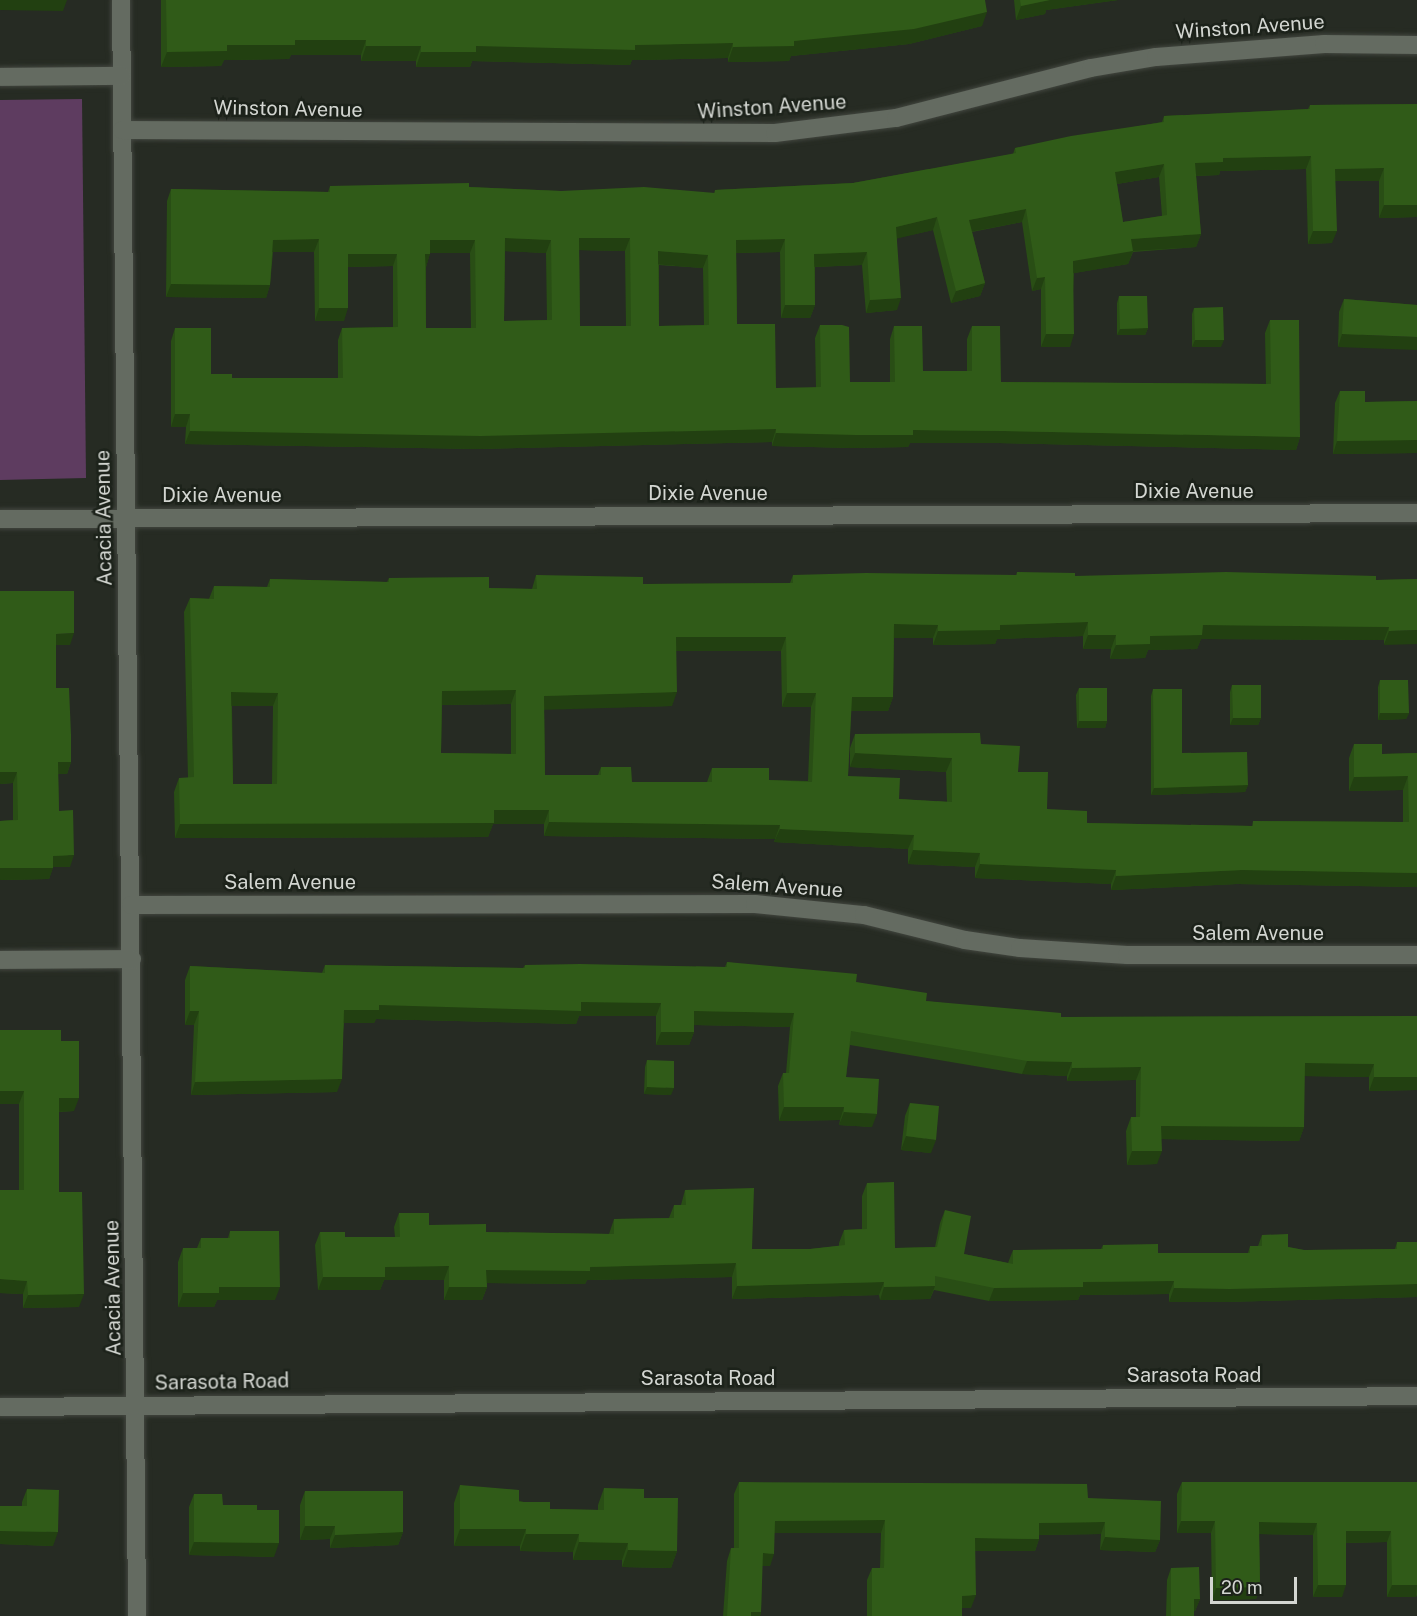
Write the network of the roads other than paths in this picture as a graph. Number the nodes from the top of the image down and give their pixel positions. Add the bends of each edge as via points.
1 (121, 0) edge
2 (1417, 45) edge
3 (122, 76) junction
4 (0, 77) edge
5 (122, 130) junction
6 (1417, 513) edge
7 (127, 518) junction
8 (0, 519) edge
9 (131, 905) junction
10 (1417, 955) edge
11 (132, 959) junction
12 (0, 960) edge
13 (1417, 1396) edge
14 (0, 1407) edge
15 (136, 1407) junction
16 (137, 1616) edge

1 - 3 street
2 - 5 street, Winston Avenue via 1324,44 1156,57 1091,68 896,118 775,133
3 - 4 street
3 - 5 street, Acacia Avenue
5 - 7 street, Acacia Avenue
6 - 7 street, Dixie Avenue
7 - 8 street, Dixie Avenue
7 - 9 street, Acacia Avenue
9 - 10 street, Salem Avenue via 755,903 864,915 965,940 1020,948 1127,955
9 - 11 street, Acacia Avenue
11 - 12 street
11 - 15 street, Acacia Avenue
13 - 15 street, Sarasota Road via 173,1403
14 - 15 street, Sarasota Road
15 - 16 street, Acacia Avenue

